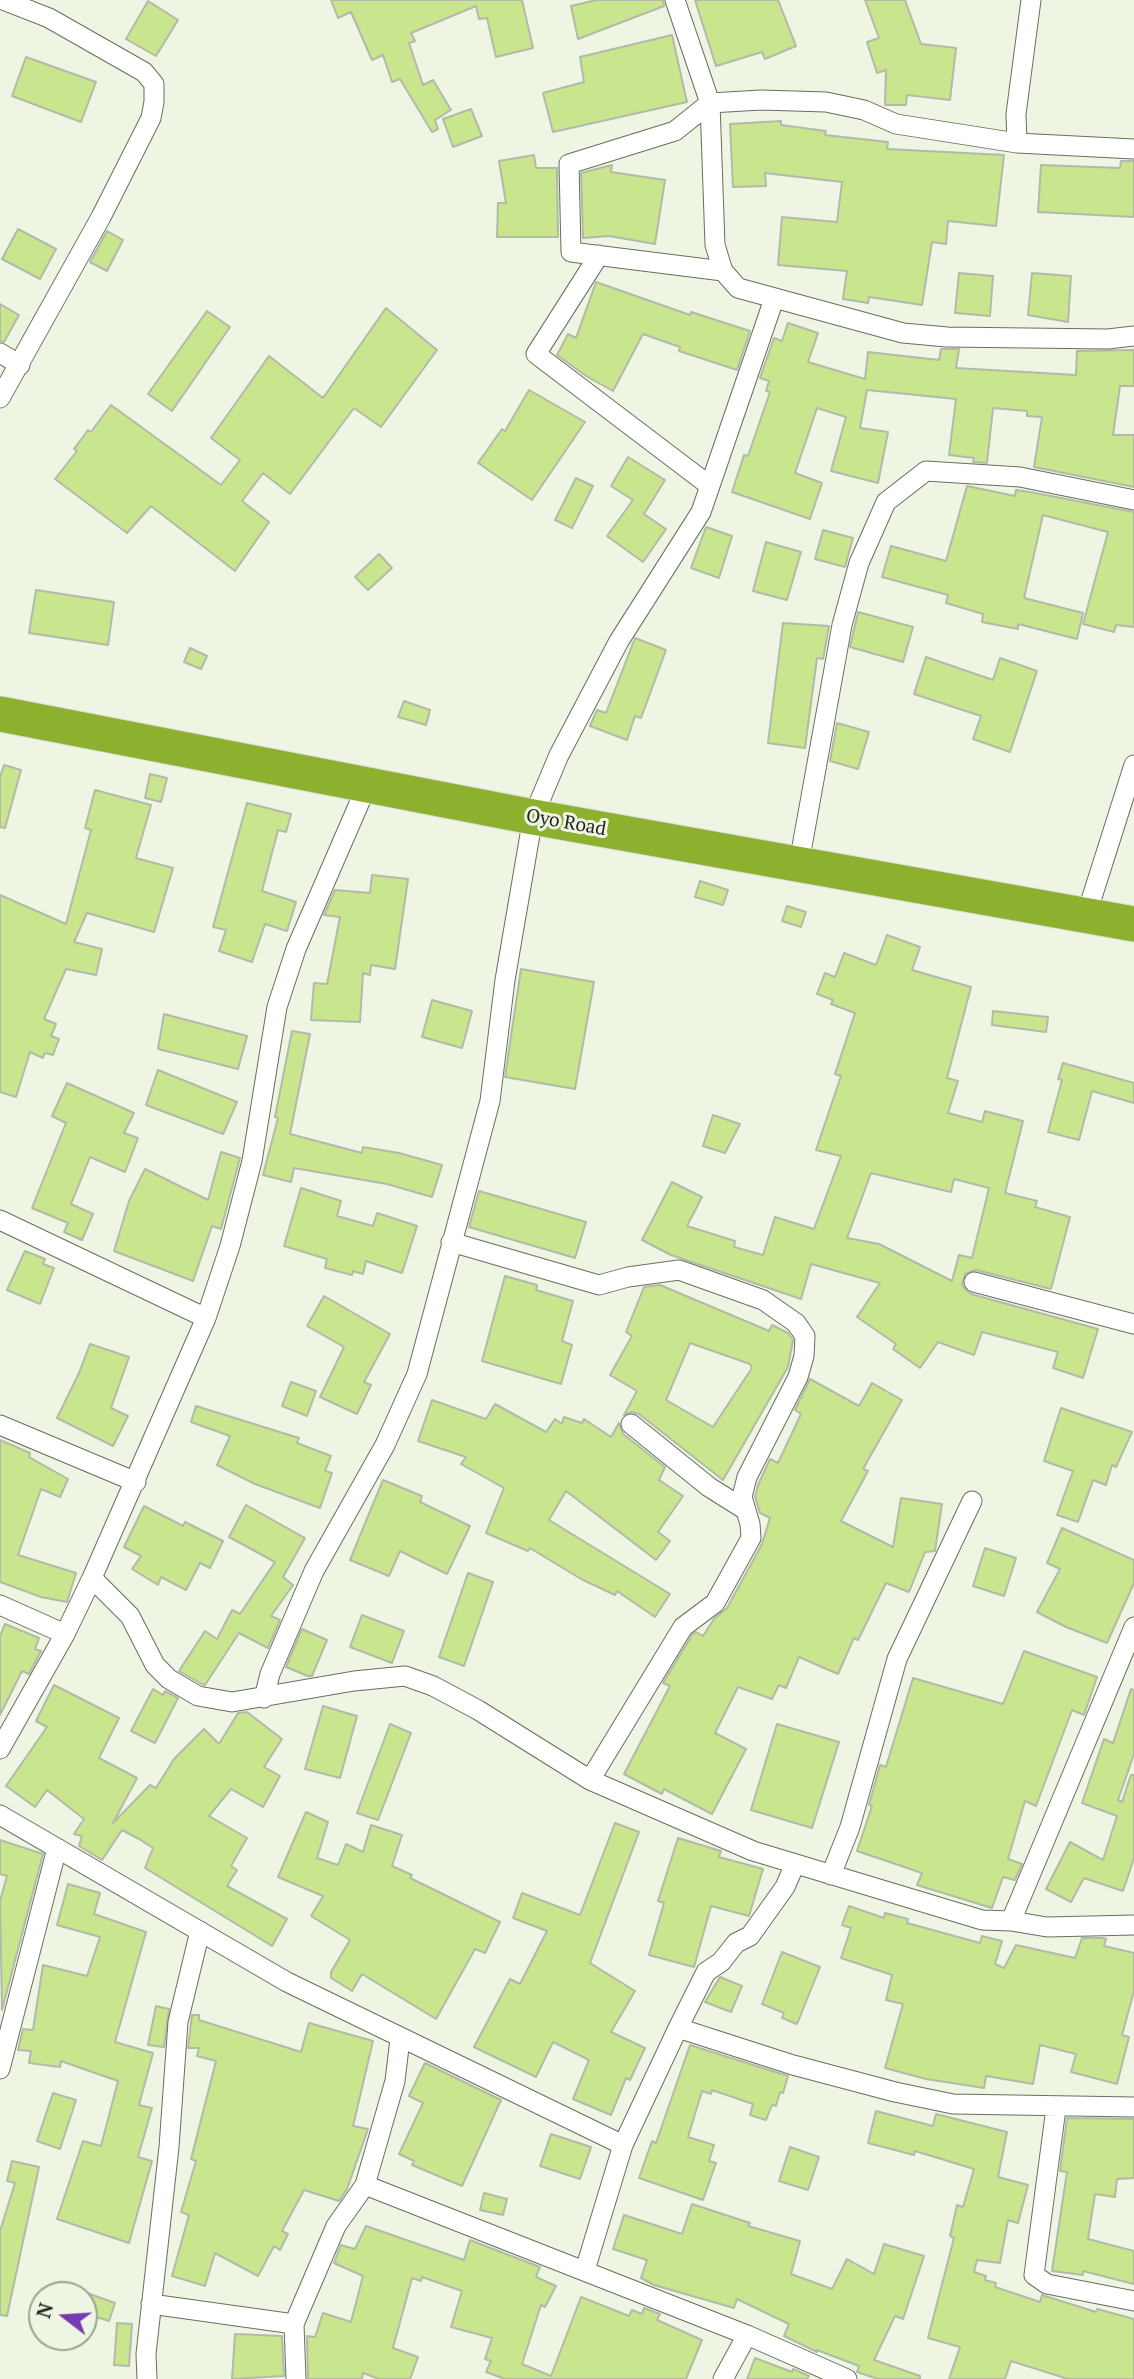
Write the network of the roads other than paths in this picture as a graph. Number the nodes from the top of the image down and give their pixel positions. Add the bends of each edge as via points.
1 (3, 0) edge
2 (675, 0) edge
3 (1031, 0) edge
4 (710, 103) junction
5 (1017, 143) junction
6 (1134, 149) edge
7 (598, 255) junction
8 (723, 271) junction
9 (774, 299) junction
10 (1134, 336) edge
11 (0, 353) edge
12 (20, 365) junction
13 (0, 398) edge
14 (710, 486) junction
15 (1134, 500) edge
16 (0, 714) edge
17 (1134, 765) edge
18 (368, 783) junction
19 (533, 817) junction
20 (799, 863) junction
21 (1086, 916) junction
22 (1134, 924) edge
23 (0, 1220) edge
24 (451, 1242) junction
25 (974, 1282) dead end
26 (206, 1318) junction
27 (1134, 1324) edge
28 (631, 1424) dead end
29 (0, 1425) edge
30 (136, 1482) junction
31 (972, 1501) dead end
32 (744, 1509) junction
33 (92, 1578) junction
34 (0, 1605) edge
35 (1134, 1628) edge
36 (65, 1634) junction
37 (264, 1698) junction
38 (0, 1749) edge
39 (590, 1780) junction
40 (0, 1815) edge
41 (57, 1848) junction
42 (795, 1864) junction
43 (831, 1875) junction
44 (1011, 1921) junction
45 (1134, 1925) edge
46 (201, 1931) junction
47 (678, 2028) junction
48 (400, 2039) junction
49 (0, 2069) edge
50 (1134, 2107) edge
51 (1056, 2108) junction
52 (623, 2145) junction
53 (365, 2185) junction
54 (585, 2270) junction
55 (1134, 2301) edge
56 (151, 2304) junction
57 (294, 2325) junction
58 (747, 2335) junction
59 (147, 2379) edge
60 (296, 2379) edge
61 (723, 2379) edge
62 (847, 2379) edge

1 - 12 street via 49,18 122,57 154,84 151,118
2 - 4 street
3 - 5 street via 1016,114
4 - 5 street via 826,102 864,110 896,124
4 - 7 street via 675,131 569,164 571,252
4 - 8 street via 715,245
5 - 6 street
7 - 8 street
7 - 14 street via 536,354
8 - 9 street via 738,288
9 - 10 street via 904,332 947,337
9 - 14 street
11 - 12 street
12 - 13 street
14 - 19 street via 695,522 619,641 559,755
15 - 20 street via 1020,477 926,471 886,502 859,563 842,625
16 - 18 highway, Oyo Road
17 - 21 street
18 - 19 highway, Oyo Road
18 - 26 street via 296,949 277,1007 252,1161
19 - 20 highway, Oyo Road
19 - 24 street via 505,980 491,1101
20 - 21 highway, Oyo Road
21 - 22 highway, Oyo Road
23 - 26 street
24 - 32 street via 599,1285 679,1270 763,1300 796,1323 805,1336 804,1356 798,1377 747,1477
24 - 37 street via 417,1374 385,1445 314,1571
25 - 27 street
26 - 30 street
28 - 32 street
29 - 30 street
30 - 33 street
31 - 43 street via 897,1659 850,1827
32 - 39 street via 751,1538 740,1559 715,1602 683,1627
33 - 36 street
33 - 37 street via 130,1616 155,1665 169,1679 198,1696 232,1702
34 - 36 street
35 - 44 street
36 - 38 street
37 - 39 street via 405,1676 478,1710
39 - 42 street via 752,1851
40 - 41 street
41 - 46 street
41 - 49 street
42 - 43 street
42 - 47 street via 785,1887 750,1937 736,1943 706,1972
43 - 44 street via 982,1920
44 - 45 street via 1047,1927
46 - 48 street via 287,1982
46 - 56 street via 178,2022
47 - 51 street via 895,2092 953,2104
47 - 52 street
48 - 52 street
48 - 53 street via 395,2081
50 - 51 street
51 - 55 street via 1034,2275 1046,2284
52 - 54 street
53 - 54 street
53 - 57 street via 336,2226
54 - 58 street
56 - 57 street
56 - 59 street
57 - 60 street
58 - 61 street
58 - 62 street

